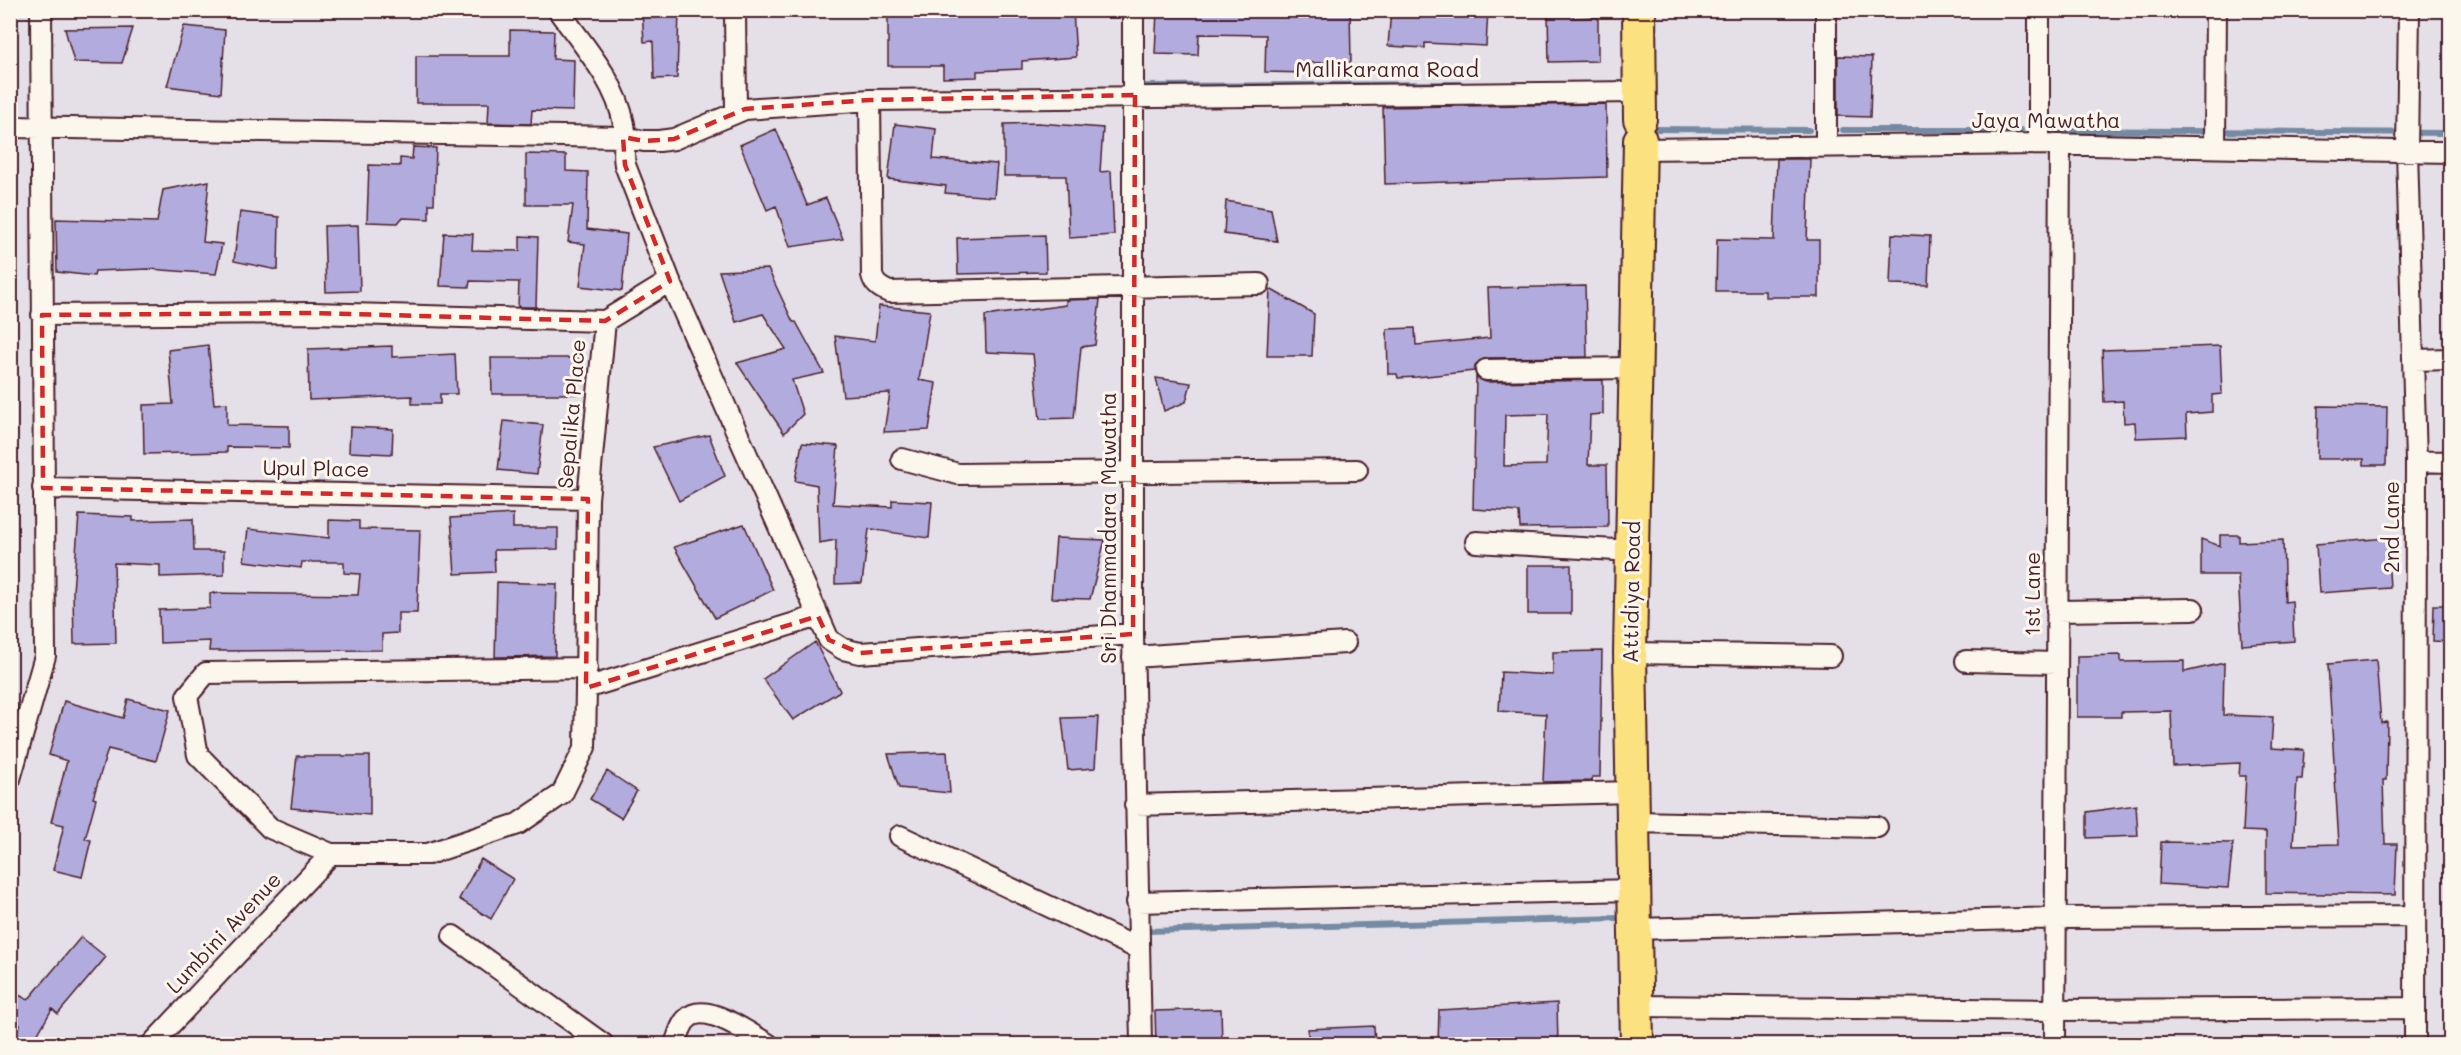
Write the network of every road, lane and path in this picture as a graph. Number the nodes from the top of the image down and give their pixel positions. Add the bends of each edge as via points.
1 (40, 10) edge
2 (558, 10) edge
3 (735, 10) edge
4 (1133, 10) edge
5 (1639, 10) edge
6 (1826, 10) edge
7 (2039, 10) edge
8 (2216, 10) edge
9 (2409, 10) edge
10 (1135, 95) junction
11 (870, 100) junction
12 (736, 111) junction
13 (1640, 125) junction
14 (10, 126) edge
15 (40, 126) junction
16 (623, 137) junction
17 (2039, 144) junction
18 (2060, 144) junction
19 (1826, 146) junction
20 (2215, 147) junction
21 (2407, 151) junction
22 (2451, 152) edge
23 (670, 281) junction
24 (1259, 284) dead end
25 (1132, 285) junction
26 (42, 315) junction
27 (605, 321) junction
28 (2451, 359) edge
29 (2414, 360) junction
30 (1635, 368) junction
31 (1486, 370) dead end
32 (902, 459) dead end
33 (2416, 461) junction
34 (2451, 462) edge
35 (1357, 470) dead end
36 (1132, 474) junction
37 (43, 488) junction
38 (588, 499) junction
39 (1476, 542) dead end
40 (1633, 550) junction
41 (2193, 609) dead end
42 (2057, 611) junction
43 (818, 616) junction
44 (1133, 634) junction
45 (1345, 643) dead end
46 (1630, 653) junction
47 (1831, 656) dead end
48 (1133, 657) junction
49 (1966, 661) dead end
50 (2057, 663) junction
51 (587, 668) junction
52 (586, 688) junction
53 (10, 779) edge
54 (1135, 805) junction
55 (1632, 807) junction
56 (1877, 827) dead end
57 (900, 836) dead end
58 (331, 854) junction
59 (1634, 890) junction
60 (1137, 902) junction
61 (2415, 916) junction
62 (2056, 918) junction
63 (1635, 928) junction
64 (453, 936) dead end
65 (1139, 949) junction
66 (1637, 1006) junction
67 (2415, 1008) junction
68 (2056, 1010) junction
69 (152, 1044) edge
70 (603, 1044) edge
71 (675, 1044) edge
72 (768, 1044) edge
73 (1141, 1044) edge
74 (1637, 1044) edge
75 (2055, 1044) edge
76 (2415, 1044) edge

1 - 15 street
2 - 16 street via 606,77 625,125
3 - 12 street
4 - 10 street, Sri Dhammadara Mawatha
5 - 13 main road, Attidiya Road
6 - 19 street
7 - 17 street
8 - 20 street
9 - 21 street, 2nd Lane
10 - 11 street, Mallikarama Road
10 - 13 street, Mallikarama Road
10 - 25 street, Sri Dhammadara Mawatha
11 - 12 street, Mallikarama Road
11 - 25 street via 872,275 877,285 889,292
12 - 16 street, Mallikarama Road via 674,139 644,141
13 - 19 street, Jaya Mawatha
13 - 30 main road, Attidiya Road
14 - 15 street, Mallikarama Road
15 - 16 street, Mallikarama Road
15 - 26 street
16 - 23 street via 625,165
17 - 18 street, Jaya Mawatha
17 - 19 street, Jaya Mawatha
18 - 20 street, Jaya Mawatha
18 - 42 street, 1st Lane
20 - 21 street, Jaya Mawatha
21 - 22 street, Jaya Mawatha
21 - 29 street, 2nd Lane
23 - 27 street
23 - 43 street
24 - 25 street
25 - 36 street, Sri Dhammadara Mawatha
26 - 27 street, Sepalika Place via 313,313
26 - 37 street
27 - 38 street, Sepalika Place
28 - 29 street
29 - 33 street, 2nd Lane
30 - 31 street
30 - 40 main road, Attidiya Road
32 - 36 street via 958,474
33 - 34 street
33 - 61 street, 2nd Lane
35 - 36 street
36 - 44 street, Sri Dhammadara Mawatha
37 - 38 street, Upul Place
37 - 53 street via 45,656
38 - 51 street, Sepalika Place
39 - 40 street
40 - 46 main road, Attidiya Road
41 - 42 street
42 - 50 street, 1st Lane
43 - 44 street via 830,640 843,650 860,653
43 - 52 street
44 - 48 street, Sri Dhammadara Mawatha
45 - 48 street
46 - 47 street
46 - 55 main road, Attidiya Road
48 - 54 street, Sri Dhammadara Mawatha
49 - 50 street
50 - 62 street, 1st Lane
51 - 52 street, Sepalika Place
51 - 58 street via 206,673 187,696 198,755 270,828
52 - 58 street, Sepalika Place via 585,747 562,794 518,824 428,854
54 - 55 street
54 - 60 street, Sri Dhammadara Mawatha
55 - 56 street
55 - 59 main road, Attidiya Road
57 - 65 street
58 - 69 street, Lumbini Avenue
59 - 60 street
59 - 63 main road, Attidiya Road
60 - 65 street, Sri Dhammadara Mawatha
61 - 62 street
61 - 67 street, 2nd Lane
62 - 63 street
62 - 68 street, 1st Lane
63 - 66 main road, Attidiya Road
64 - 70 street
65 - 73 street, Sri Dhammadara Mawatha
66 - 68 street
66 - 74 main road, Attidiya Road
67 - 68 street
67 - 76 street, 2nd Lane
68 - 75 street, 1st Lane
71 - 72 street via 686,1019 707,1011

